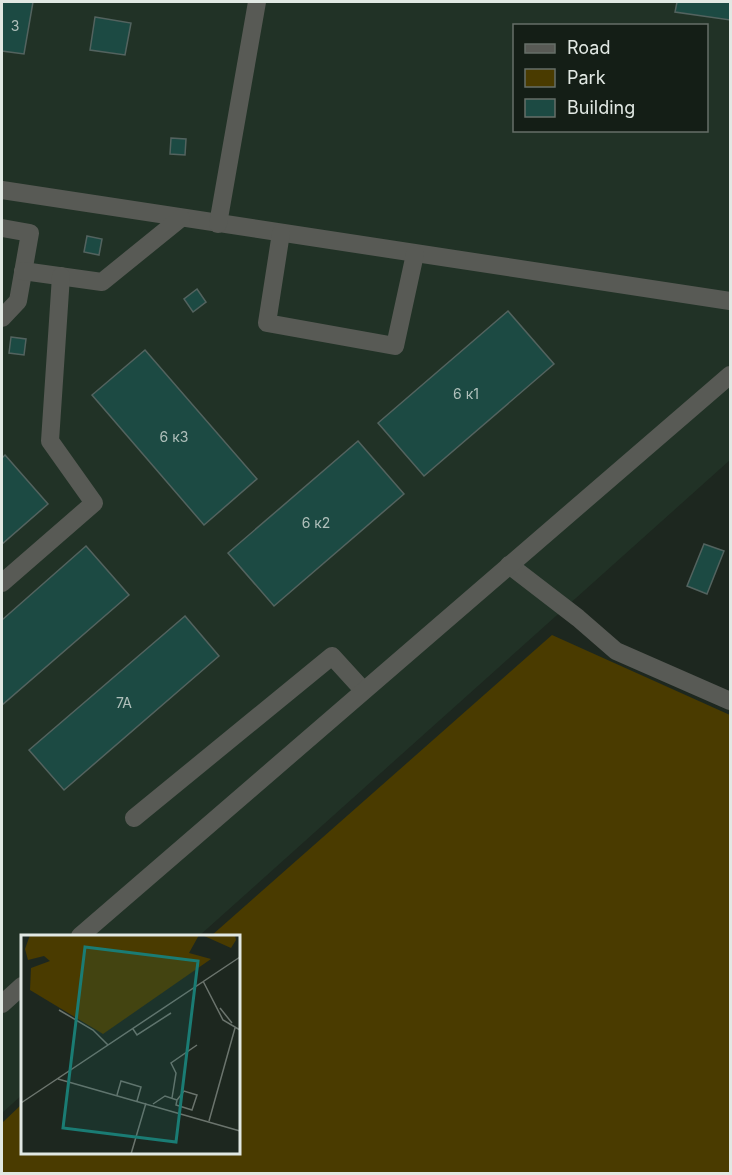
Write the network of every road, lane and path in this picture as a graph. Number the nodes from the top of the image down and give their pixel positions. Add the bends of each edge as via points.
1 (257, 2) edge
2 (2, 190) edge
3 (181, 218) junction
4 (218, 224) junction
5 (2, 228) edge
6 (281, 233) junction
7 (415, 254) junction
8 (24, 271) junction
9 (60, 276) junction
10 (730, 302) edge
11 (2, 318) edge
12 (730, 375) edge
13 (509, 565) junction
14 (2, 583) edge
15 (363, 690) junction
16 (730, 701) edge
17 (134, 818) dead end
18 (81, 935) edge
19 (21, 987) edge
20 (2, 1004) edge

1 - 4 street
2 - 3 street
3 - 4 street
3 - 9 street via 102,282
4 - 6 street
5 - 8 street via 30,233
6 - 7 street
6 - 7 street via 267,322 395,346
7 - 10 street
8 - 9 street
8 - 11 street via 18,301
9 - 14 street via 50,441 93,503
12 - 13 street
13 - 15 street
13 - 16 street via 616,651
15 - 17 street via 332,656
15 - 18 street
19 - 20 street

